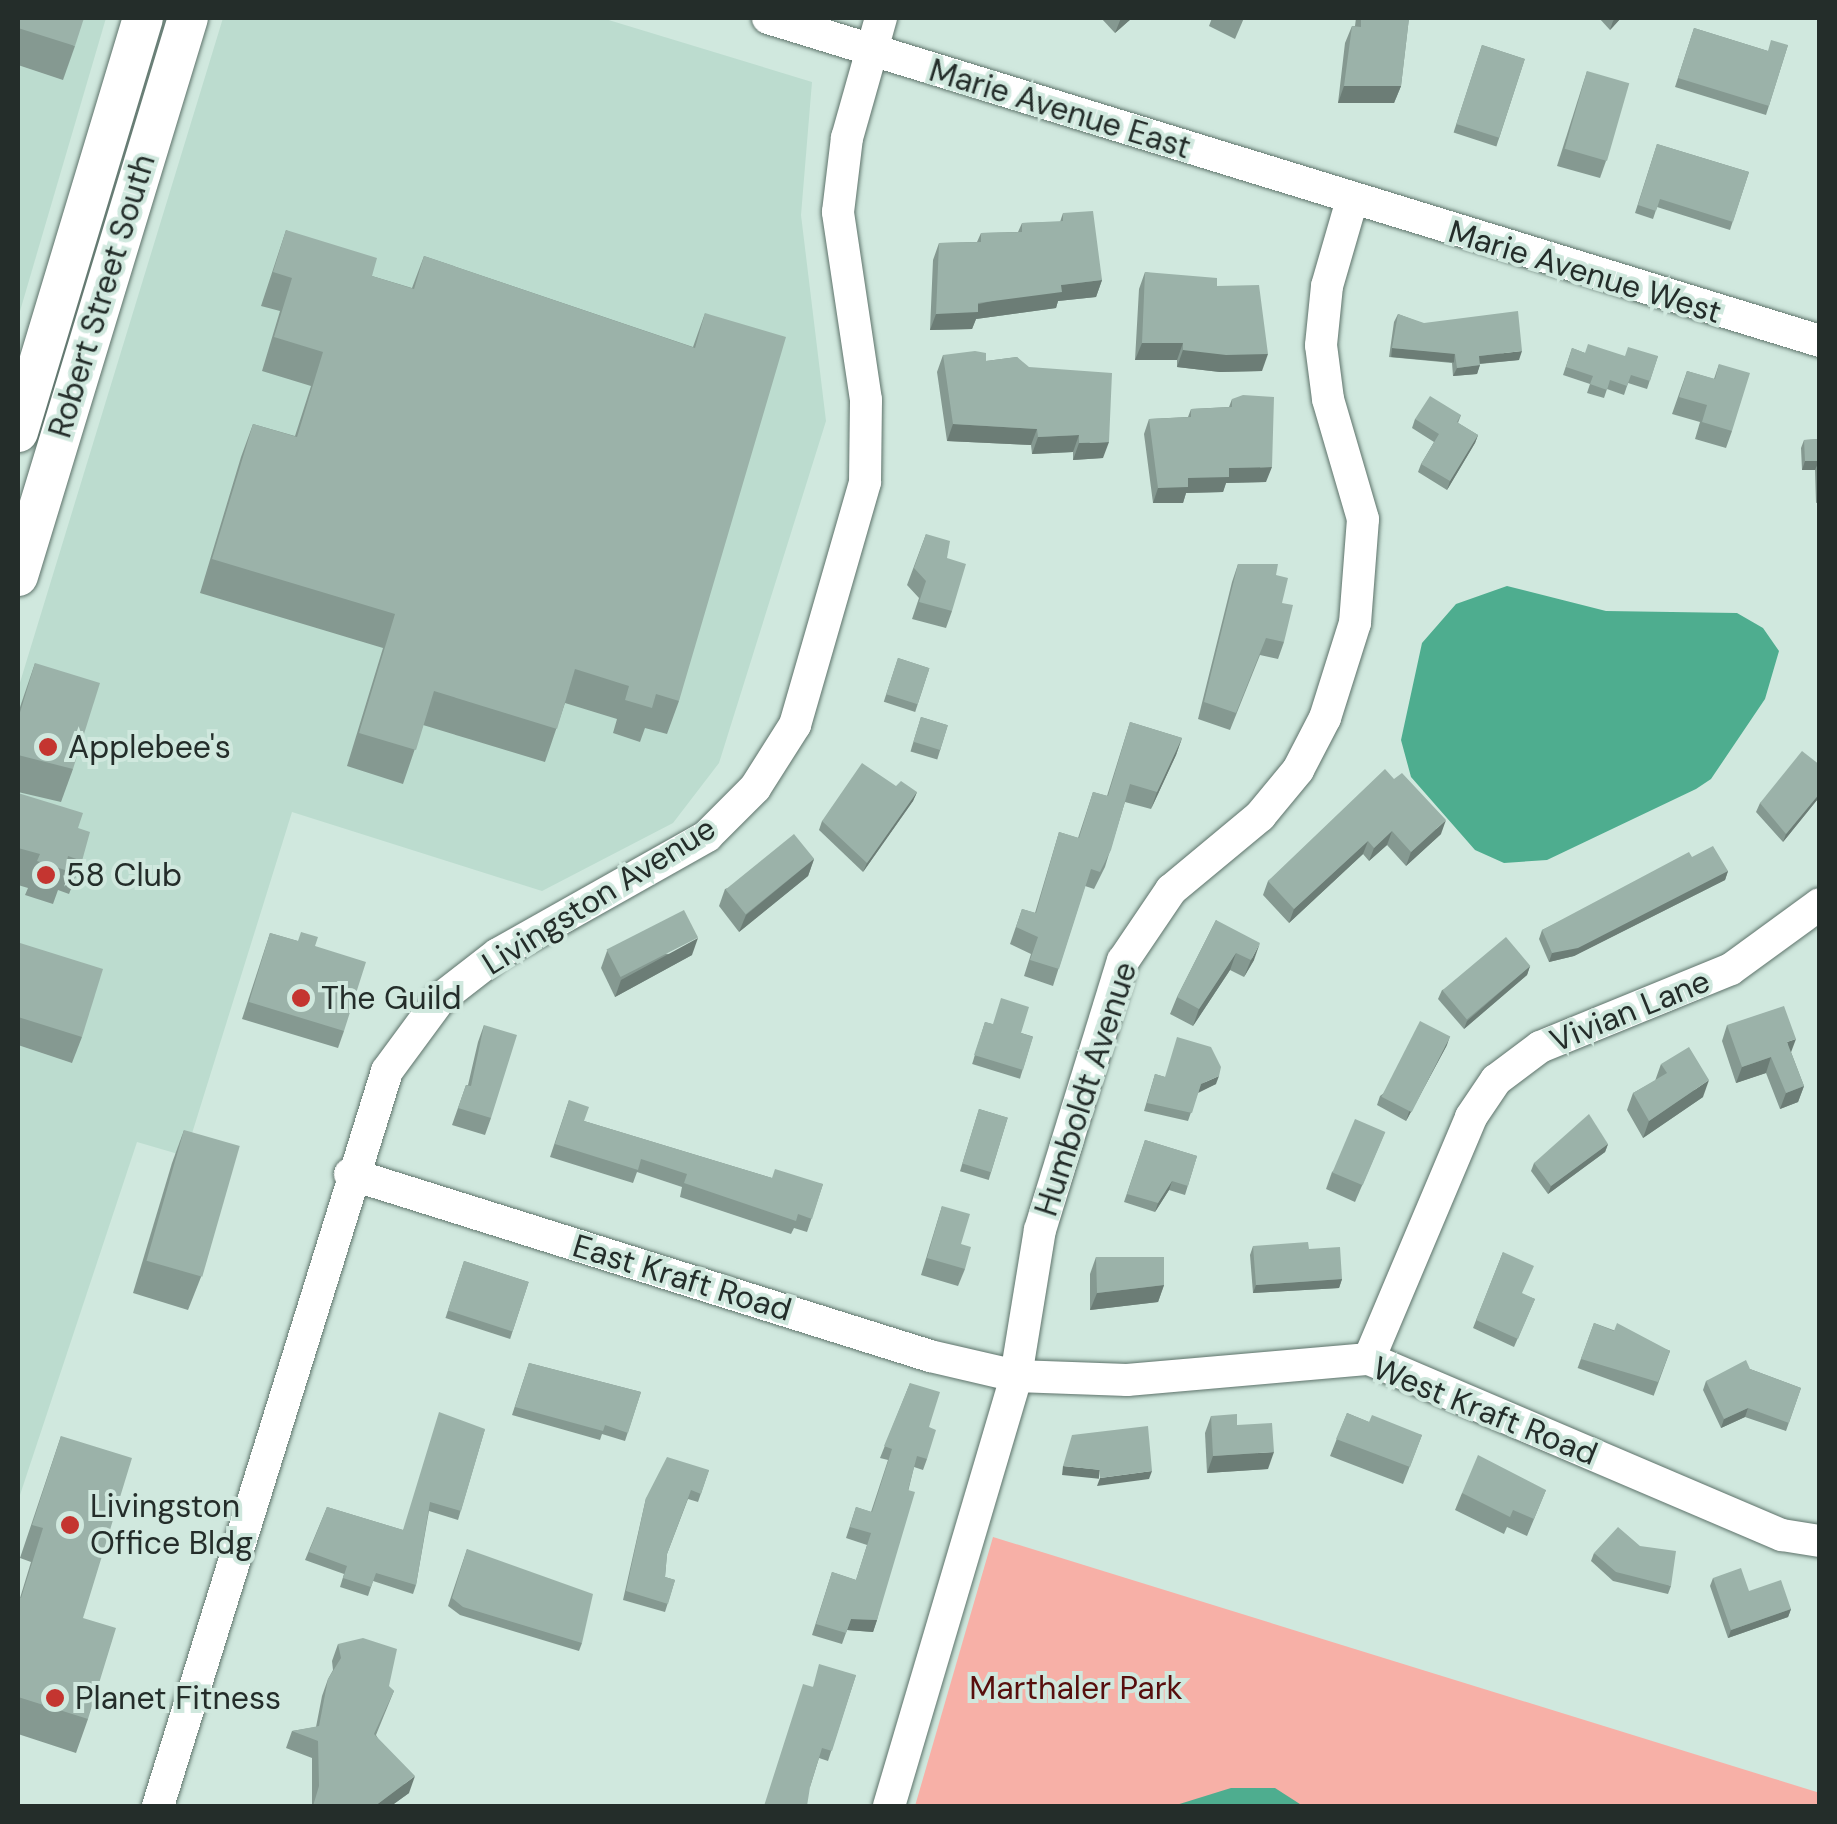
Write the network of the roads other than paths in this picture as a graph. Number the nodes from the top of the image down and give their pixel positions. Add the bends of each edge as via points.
1 (142, 18) edge
2 (188, 18) edge
3 (768, 18) edge
4 (881, 18) edge
5 (872, 50) junction
6 (1352, 200) junction
7 (1820, 341) edge
8 (18, 432) edge
9 (18, 576) edge
10 (1820, 904) edge
11 (350, 1174) junction
12 (1369, 1359) junction
13 (1016, 1376) junction
14 (1820, 1541) edge
15 (158, 1806) edge
16 (889, 1806) edge

1 - 8 main road, Robert Street South
2 - 9 main road, Robert Street South
3 - 5 street, Marie Avenue East
4 - 5 street, Livingston Avenue
5 - 6 street, Marie Avenue East
5 - 11 street, Livingston Avenue via 846,138 838,212 866,400 865,482 795,725 756,788 707,836 498,954 440,999 387,1071
6 - 7 street, Marie Avenue West
6 - 13 street, Humboldt Avenue via 1327,286 1321,345 1328,399 1362,519 1355,622 1325,718 1298,770 1260,816 1170,890 1123,961 1040,1230
10 - 12 street, Vivian Lane via 1731,969 1540,1047 1496,1080 1471,1118
11 - 13 street, East Kraft Road via 930,1356
11 - 15 street, Livingston Avenue
12 - 13 street, West Kraft Road via 1127,1380
12 - 14 street, West Kraft Road via 1782,1535
13 - 16 street, Humboldt Avenue

